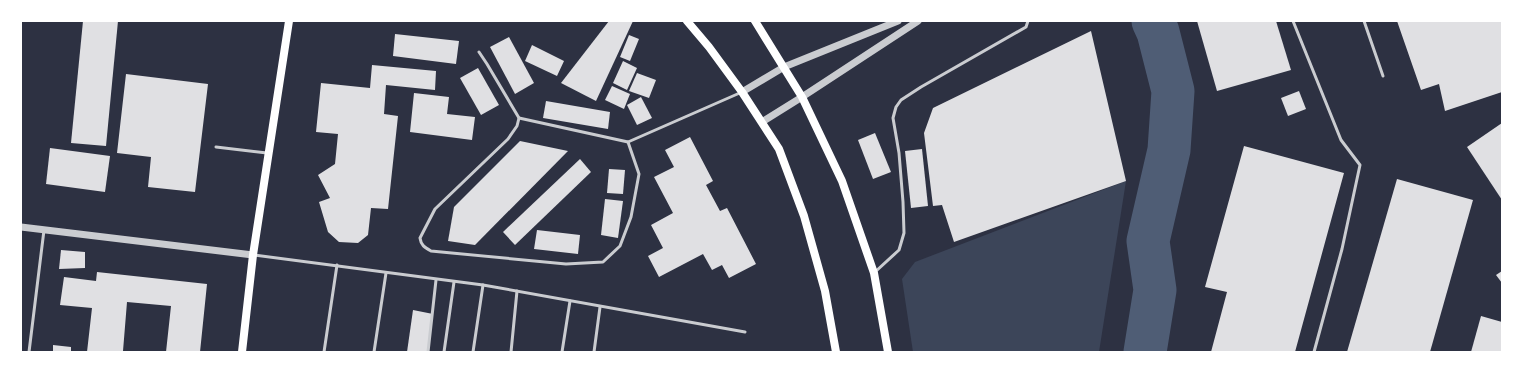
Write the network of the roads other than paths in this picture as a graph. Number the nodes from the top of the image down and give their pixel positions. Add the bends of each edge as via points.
1 (289, 21) edge
2 (687, 21) edge
3 (755, 21) edge
4 (898, 21) edge
5 (918, 21) edge
6 (1028, 21) edge
7 (1293, 21) edge
8 (1364, 21) edge
9 (479, 52) dead end
10 (784, 67) junction
11 (1383, 76) dead end
12 (742, 92) junction
13 (802, 97) junction
14 (519, 118) junction
15 (762, 122) junction
16 (628, 142) junction
17 (216, 147) dead end
18 (269, 153) junction
19 (21, 227) edge
20 (44, 230) junction
21 (252, 255) junction
22 (337, 265) junction
23 (386, 273) junction
24 (874, 273) junction
25 (436, 280) junction
26 (454, 282) junction
27 (483, 285) junction
28 (517, 291) junction
29 (570, 301) junction
30 (600, 306) junction
31 (745, 332) dead end
32 (29, 352) edge
33 (242, 352) edge
34 (324, 352) edge
35 (374, 352) edge
36 (428, 352) edge
37 (444, 352) edge
38 (473, 352) edge
39 (511, 352) edge
40 (562, 352) edge
41 (594, 352) edge
42 (836, 352) edge
43 (888, 352) edge
44 (1314, 352) edge

1 - 18 main road
2 - 12 main road
3 - 10 main road
4 - 10 street
5 - 13 street
6 - 24 lane via 1026,27 921,87 901,100 896,107 893,118 899,153 904,233 899,250
7 - 44 lane via 1341,140 1360,165 1342,249
8 - 11 lane
9 - 14 lane
10 - 12 street
10 - 13 main road
12 - 15 main road
12 - 16 lane
13 - 15 street
13 - 24 main road via 842,181
14 - 16 lane
14 - 16 lane via 518,126 508,139 435,209 420,238 424,247 431,251 566,264 603,262 620,246 631,217 639,174
15 - 42 main road via 779,149 804,216 825,291
17 - 18 lane
18 - 21 main road
19 - 20 street
20 - 21 street
20 - 32 lane
21 - 22 lane
21 - 33 main road
22 - 23 lane
22 - 34 lane
23 - 25 lane
23 - 35 lane
24 - 43 main road
25 - 26 lane
25 - 36 lane
26 - 27 lane
26 - 37 lane
27 - 28 lane
27 - 38 lane
28 - 29 lane
28 - 39 lane
29 - 30 lane
29 - 40 lane
30 - 31 lane
30 - 41 lane

